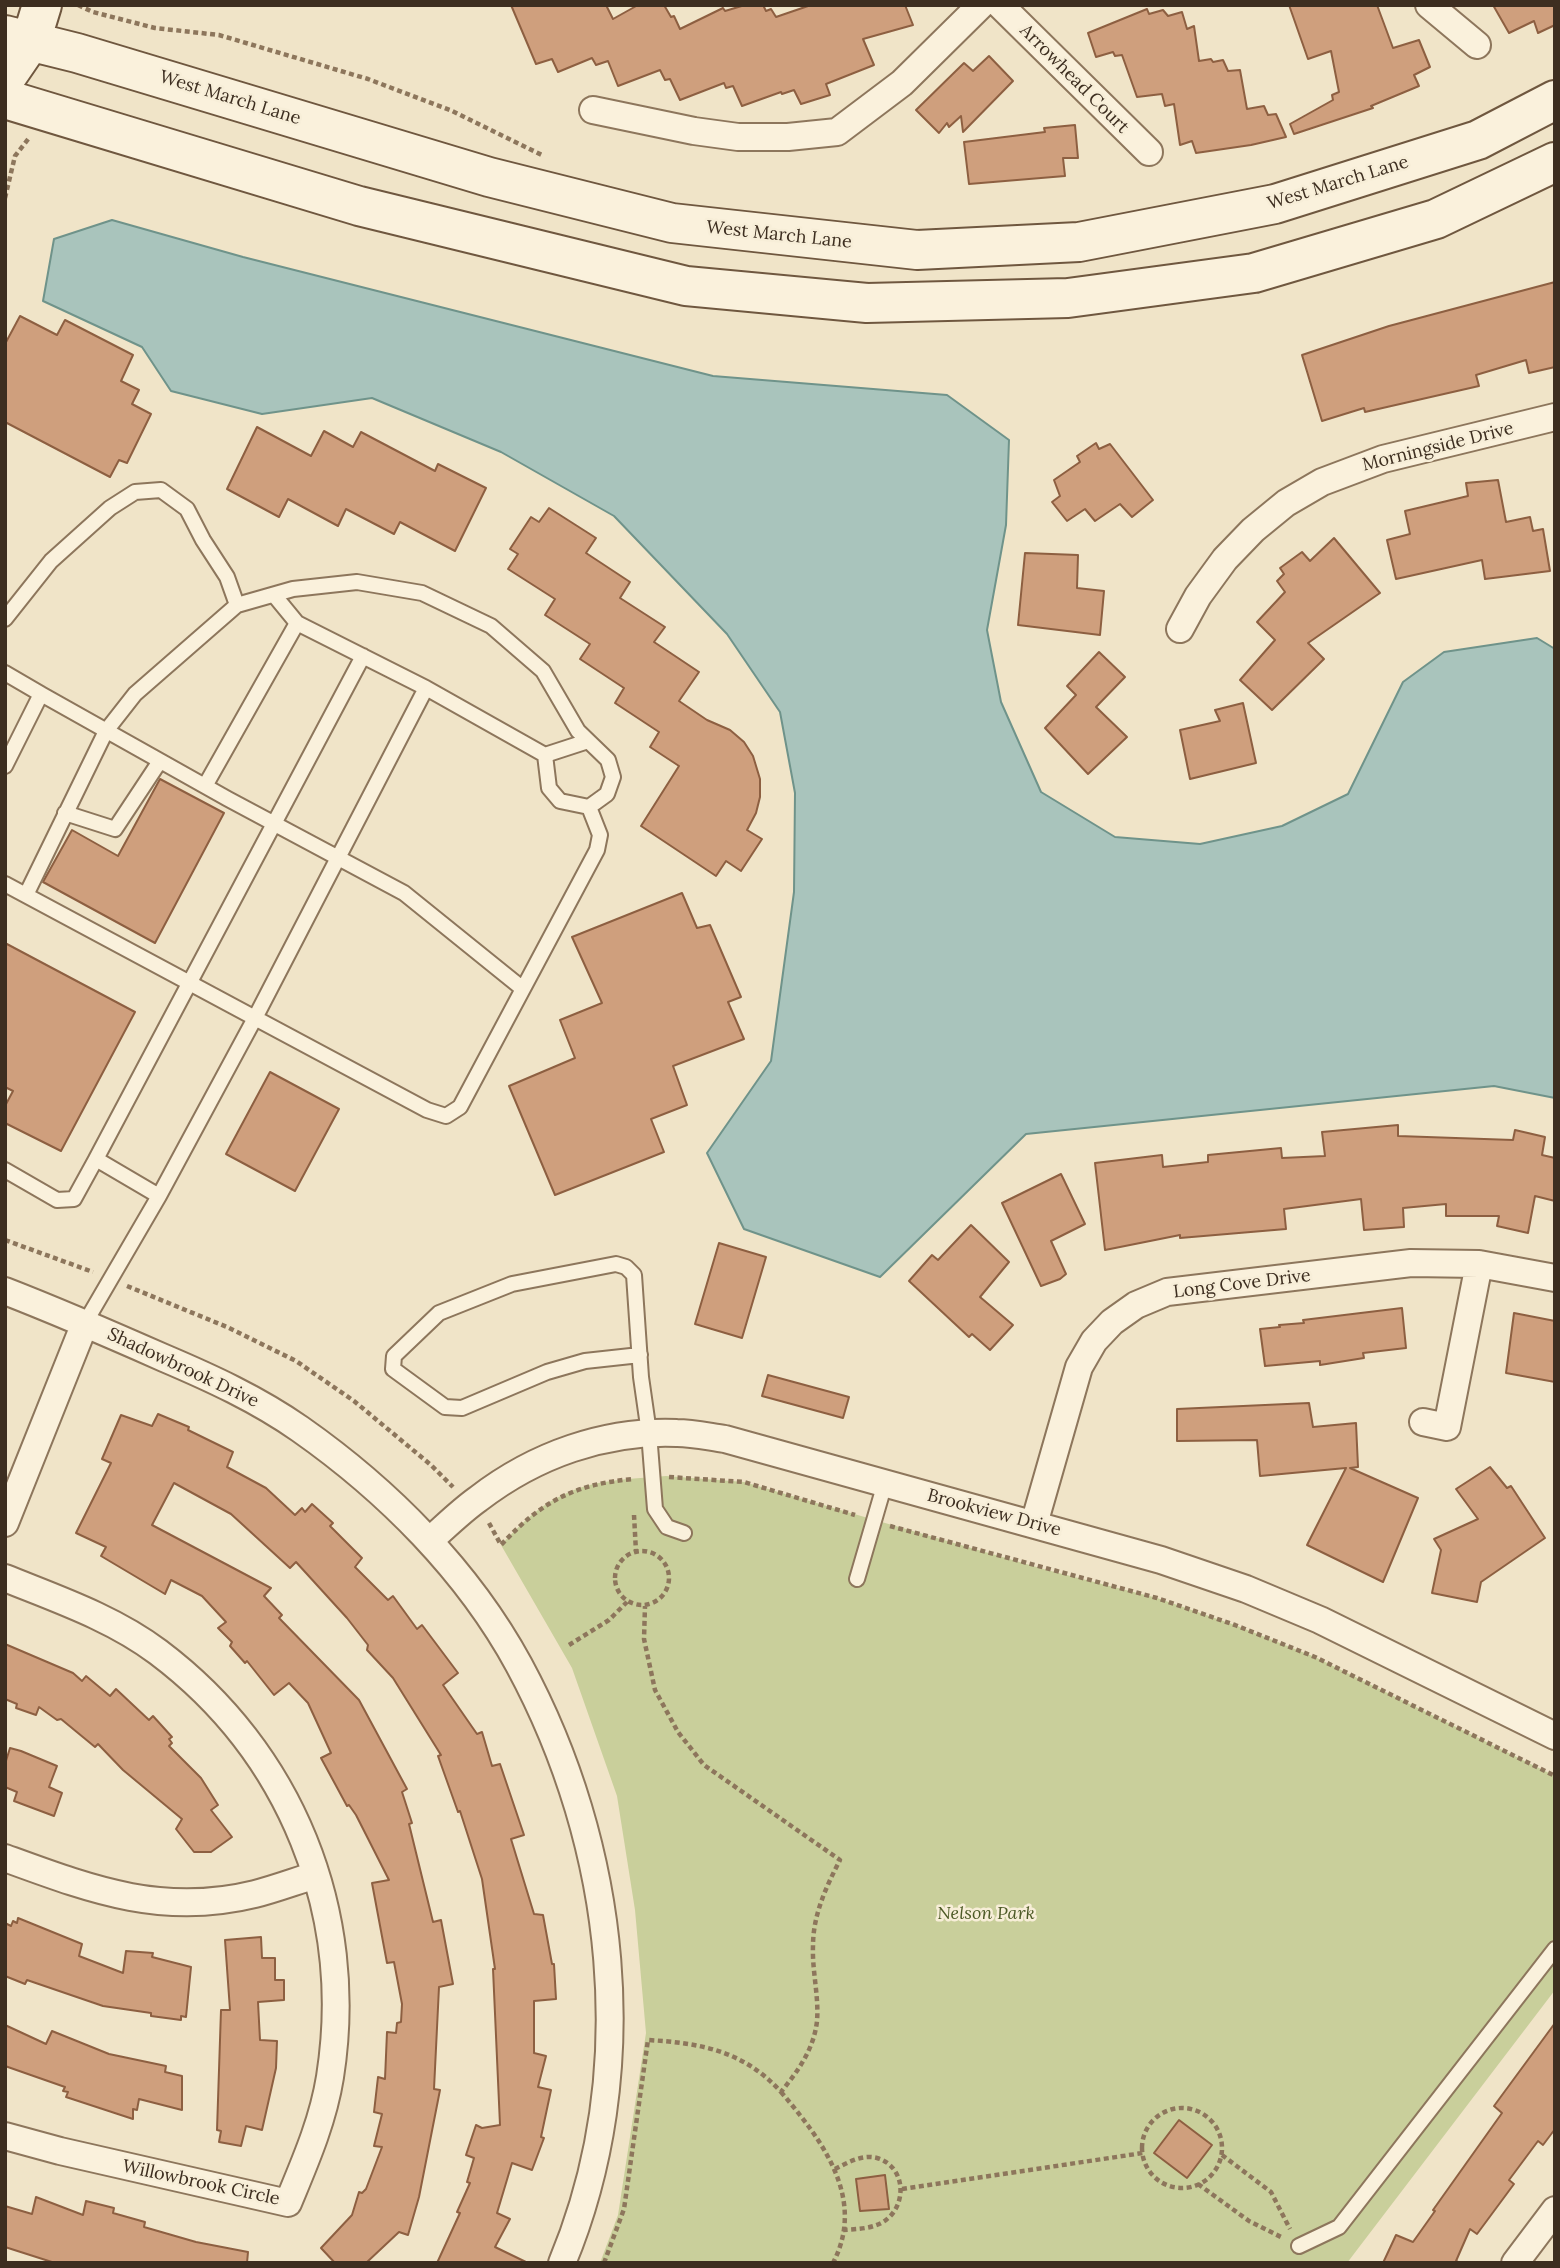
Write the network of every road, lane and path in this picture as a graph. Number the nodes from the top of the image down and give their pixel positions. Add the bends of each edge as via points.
1 (42, 5) edge
2 (981, 5) edge
3 (1000, 5) edge
4 (1429, 5) edge
5 (18, 38) edge
6 (1477, 45) dead end
7 (5, 79) edge
8 (5, 99) edge
9 (1555, 100) edge
10 (593, 110) dead end
11 (49, 112) junction
12 (1149, 152) dead end
13 (1555, 162) edge
14 (5, 198) edge
15 (1555, 417) edge
16 (274, 595) junction
17 (237, 606) junction
18 (5, 619) edge
19 (297, 623) junction
20 (1180, 629) dead end
21 (363, 656) junction
22 (5, 673) edge
23 (426, 688) junction
24 (41, 694) junction
25 (106, 731) junction
26 (588, 741) junction
27 (545, 755) junction
28 (160, 761) junction
29 (5, 766) edge
30 (205, 786) junction
31 (589, 807) junction
32 (65, 813) junction
33 (275, 824) junction
34 (338, 857) junction
35 (5, 884) edge
36 (26, 895) junction
37 (190, 982) junction
38 (523, 989) junction
39 (255, 1018) junction
40 (96, 1159) junction
41 (5, 1170) edge
42 (159, 1196) junction
43 (5, 1240) edge
44 (1479, 1264) junction
45 (1555, 1278) edge
46 (111, 1279) junction
47 (5, 1291) edge
48 (85, 1323) junction
49 (640, 1355) junction
50 (1423, 1422) dead end
51 (649, 1433) junction
52 (652, 1477) junction
53 (885, 1483) junction
54 (476, 1500) junction
55 (874, 1521) junction
56 (5, 1523) edge
57 (1034, 1524) junction
58 (684, 1533) dead end
59 (429, 1541) junction
60 (5, 1578) edge
61 (857, 1579) dead end
62 (627, 1602) junction
63 (645, 1606) junction
64 (569, 1645) dead end
65 (1555, 1736) edge
66 (1555, 1776) edge
67 (5, 1858) edge
68 (316, 1875) junction
69 (1555, 1950) edge
70 (781, 2092) junction
71 (5, 2136) edge
72 (1143, 2153) junction
73 (1222, 2155) junction
74 (835, 2169) junction
75 (1198, 2185) junction
76 (902, 2189) junction
77 (1555, 2210) edge
78 (844, 2231) junction
79 (1298, 2246) junction
80 (562, 2263) edge
81 (604, 2263) edge
82 (833, 2263) edge
83 (1515, 2263) edge

1 - 5 main road
2 - 10 street via 902,83 837,132 738,136
3 - 12 street, Arrowhead Court
4 - 6 street
5 - 7 main road
5 - 9 main road, West March Lane via 489,177 672,223 917,250 1079,242 1275,204 1478,140
8 - 11 main road
11 - 13 main road via 359,206 686,286 867,303 1068,299 1254,273 1436,219
11 - 14 path via 15,156
15 - 20 street, Morningside Drive via 1383,459 1322,482 1253,530 1225,559
16 - 17 lane
16 - 19 lane
16 - 26 lane via 357,582 422,593 491,626 543,671
17 - 18 lane via 227,577 187,509 161,490 135,492 110,508 51,561
17 - 25 lane via 135,694
19 - 21 lane
19 - 30 lane
21 - 23 lane
21 - 33 lane
22 - 24 lane
23 - 27 lane
23 - 34 lane
24 - 25 lane
24 - 29 lane
25 - 28 lane
25 - 32 lane
26 - 27 lane
26 - 31 lane via 608,760 613,777 607,794
27 - 31 lane via 549,788 560,801
28 - 30 lane
28 - 32 lane via 114,829
30 - 33 lane
31 - 38 lane via 600,835 597,850
32 - 36 lane
33 - 34 lane
33 - 37 lane
34 - 38 lane via 404,893
34 - 39 lane
35 - 36 lane
36 - 37 lane
37 - 39 lane
37 - 40 lane
38 - 39 lane via 460,1107 446,1116
39 - 42 lane
40 - 41 lane via 74,1199 57,1200
40 - 42 lane
42 - 46 lane
43 - 46 path
44 - 45 street, Long Cove Drive
44 - 50 street via 1447,1427
44 - 57 street, Long Cove Drive via 1411,1264 1167,1292 1136,1304 1094,1341 1079,1367
46 - 48 lane
46 - 54 path via 296,1360 431,1465 456,1492
47 - 48 street, Shadowbrook Drive
48 - 56 street
48 - 59 street, Shadowbrook Drive via 236,1389 298,1427 352,1468
49 - 49 lane via 634,1275 617,1264 512,1284 439,1313 394,1356 393,1369 445,1407 462,1408 547,1371
49 - 51 lane
51 - 52 lane
51 - 53 street, Brookview Drive via 725,1439
51 - 54 street, Brookview Drive via 594,1441 554,1454 511,1475
52 - 54 path via 565,1493 526,1518 501,1545
52 - 55 path via 744,1482
52 - 58 lane via 655,1509 667,1527
53 - 55 lane
53 - 57 street, Brookview Drive
54 - 59 street, Brookview Drive
55 - 61 lane
55 - 66 path via 1157,1598 1235,1625 1315,1657
57 - 65 street, Brookview Drive via 1246,1589 1320,1620
59 - 80 street, Shadowbrook Drive via 479,1602 518,1663 548,1724 586,1833 600,1896 610,2028 605,2096 594,2164 578,2225
60 - 68 street, Willowbrook Circle via 112,1624 156,1650 199,1686 231,1719 285,1796
62 - 63 path
62 - 63 path via 616,1587 616,1569 627,1555 645,1551 661,1558 670,1583 661,1599
62 - 64 path via 609,1620
63 - 70 path via 644,1639 655,1690 678,1732 704,1765 840,1860 817,1910 812,1945 817,2021 811,2046
67 - 68 street via 86,1888 174,1902 254,1894
68 - 71 street, Willowbrook Circle via 335,1976 335,2026 330,2079 316,2134 288,2203
69 - 79 lane via 1339,2227
70 - 74 path via 814,2130
70 - 81 path via 765,2074 736,2057 704,2046 648,2040 624,2208
72 - 73 path via 1143,2141 1154,2119 1177,2108 1211,2120 1222,2143
72 - 75 path via 1146,2165 1163,2183
72 - 76 path
73 - 75 path via 1209,2178
73 - 79 path via 1271,2192
74 - 76 path via 858,2158 876,2158 889,2165
74 - 78 path
75 - 79 path via 1249,2221
76 - 78 path via 894,2212 885,2221
77 - 83 street
78 - 82 path

